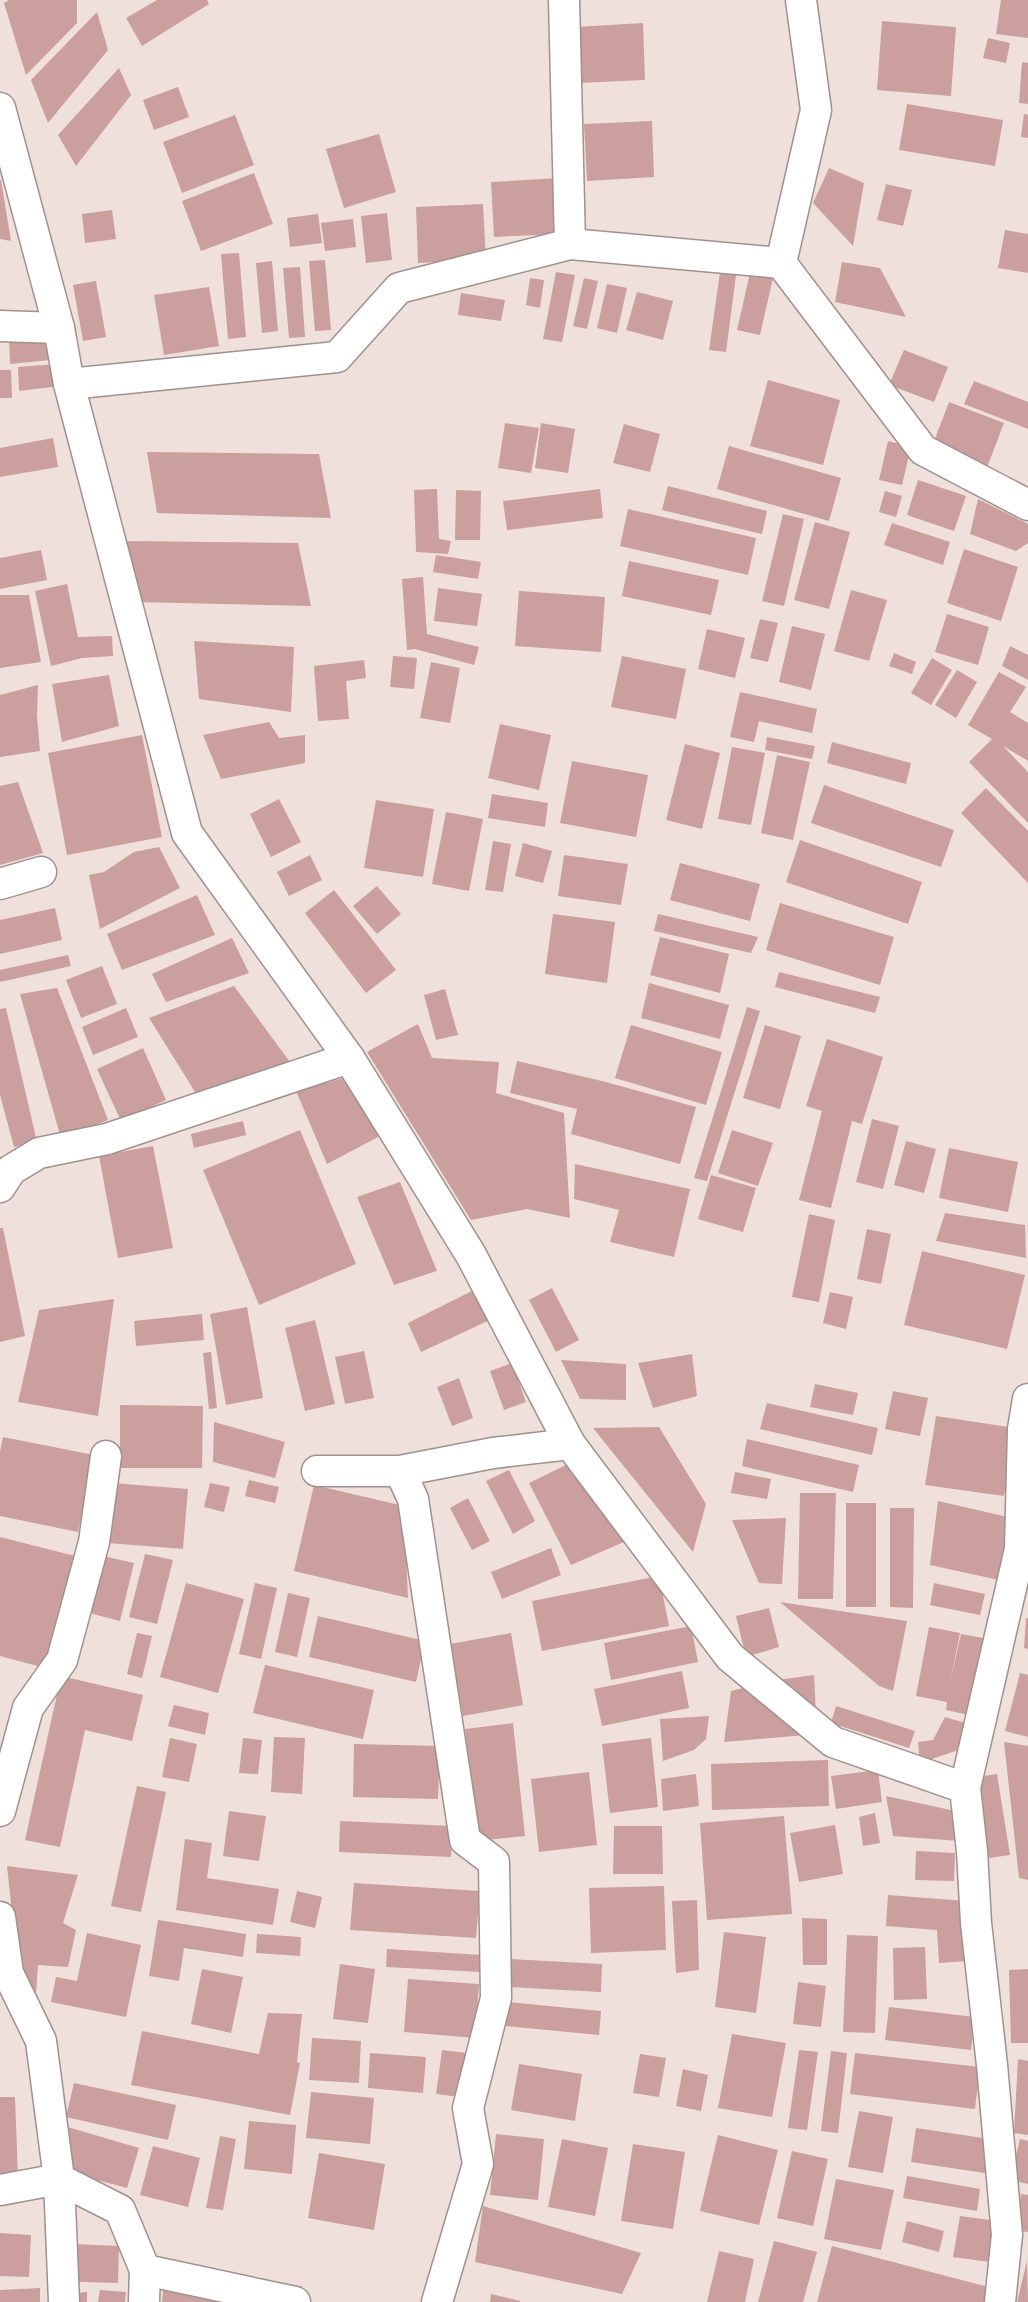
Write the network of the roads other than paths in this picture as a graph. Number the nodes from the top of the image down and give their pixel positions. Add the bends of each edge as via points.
1 (564, 0) edge
2 (801, 0) edge
3 (0, 108) edge
4 (4, 136) edge
5 (570, 244) junction
6 (781, 263) junction
7 (0, 326) edge
8 (59, 328) junction
9 (69, 384) junction
10 (1028, 504) edge
11 (41, 872) dead end
12 (0, 884) edge
13 (349, 1058) junction
14 (0, 1187) edge
15 (1028, 1399) edge
16 (570, 1444) junction
17 (106, 1456) dead end
18 (317, 1471) dead end
19 (400, 1471) junction
20 (965, 1788) junction
21 (0, 1810) edge
22 (0, 1917) edge
23 (59, 2179) junction
24 (0, 2190) edge
25 (145, 2270) junction
26 (64, 2302) edge
27 (144, 2302) edge
28 (295, 2302) edge
29 (437, 2302) edge
30 (1000, 2302) edge

1 - 5 street
2 - 6 street via 816,110
3 - 4 street
4 - 8 street
5 - 6 street
5 - 9 street via 399,288 337,357
6 - 10 street via 922,450
7 - 8 street
8 - 9 street
9 - 13 street via 187,833
11 - 12 street
13 - 14 street via 107,1139 39,1153 11,1170
13 - 16 street via 471,1255
15 - 20 street via 1023,1429 1020,1549
16 - 19 street via 494,1453
16 - 20 street via 730,1657 833,1742
17 - 21 street via 94,1542 62,1660 28,1708
18 - 19 street
19 - 29 street via 412,1499 465,1840 494,1862 496,1998 468,2108 478,2164
20 - 30 street via 1007,2235
22 - 23 street via 8,1973 41,2041
23 - 24 street
23 - 25 street via 120,2210
23 - 26 street
25 - 27 street
25 - 28 street

